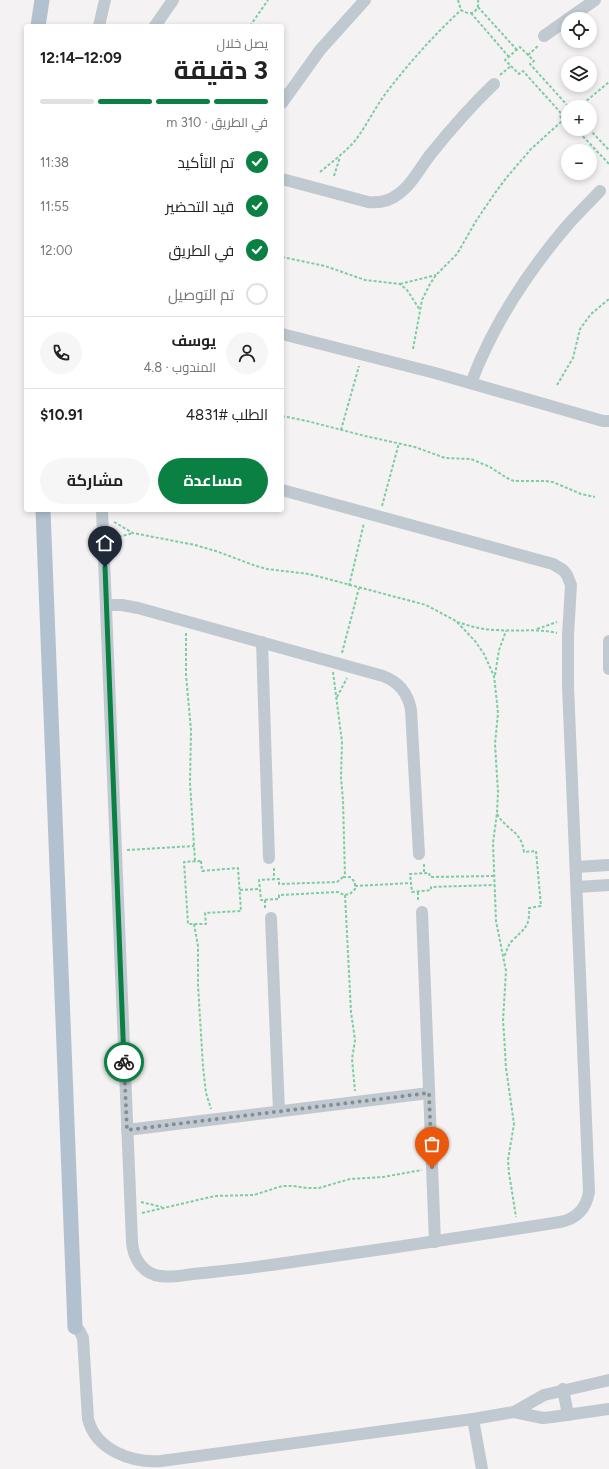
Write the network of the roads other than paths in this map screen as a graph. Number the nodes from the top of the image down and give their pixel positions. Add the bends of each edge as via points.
1 (42, 0) edge
2 (105, 0) edge
3 (172, 0) edge
4 (365, 0) edge
5 (595, 0) edge
6 (578, 12) edge
7 (38, 24) edge
8 (99, 24) edge
9 (156, 24) edge
10 (561, 24) edge
11 (544, 36) dead end
12 (494, 84) dead end
13 (284, 100) edge
14 (284, 180) edge
15 (600, 191) dead end
16 (284, 334) edge
17 (471, 383) junction
18 (609, 421) edge
19 (284, 491) edge
20 (43, 512) edge
21 (102, 512) edge
22 (106, 605) junction
23 (609, 641) edge
24 (262, 642) junction
25 (609, 669) edge
26 (419, 854) dead end
27 (269, 858) dead end
28 (609, 865) edge
29 (576, 867) junction
30 (609, 885) edge
31 (576, 887) junction
32 (422, 912) dead end
33 (271, 918) dead end
34 (429, 1093) junction
35 (279, 1111) junction
36 (127, 1130) junction
37 (435, 1242) junction
38 (75, 1327) joint
39 (609, 1380) edge
40 (563, 1390) junction
41 (609, 1409) edge
42 (514, 1412) junction
43 (568, 1415) junction
44 (474, 1419) junction
45 (482, 1469) edge

1 - 7 main road
2 - 8 street
3 - 9 street
4 - 13 street via 320,50
5 - 6 street
10 - 11 street
12 - 14 street via 444,137 401,193 388,200 368,202
15 - 17 street via 567,226 522,287 491,338
16 - 17 street
17 - 18 street
19 - 29 street via 559,566 567,575 571,585 568,618 568,686
20 - 38 main road
21 - 22 street
22 - 24 street via 138,608
22 - 36 street
23 - 25 street
24 - 26 street via 383,676 394,681 404,691 410,703
24 - 27 street
28 - 29 street
29 - 31 street
30 - 31 street
31 - 37 street via 589,1192 586,1205 578,1215 566,1221
32 - 34 street
33 - 35 street
34 - 35 street
34 - 37 street
35 - 36 street
36 - 37 street via 134,1255 146,1270 159,1276 235,1270
38 - 44 street via 83,1338 88,1419 92,1431 105,1446 138,1460 161,1461
39 - 40 street
40 - 42 street via 538,1397
40 - 43 street
41 - 43 street
42 - 43 street via 543,1418
42 - 44 street
44 - 45 street

